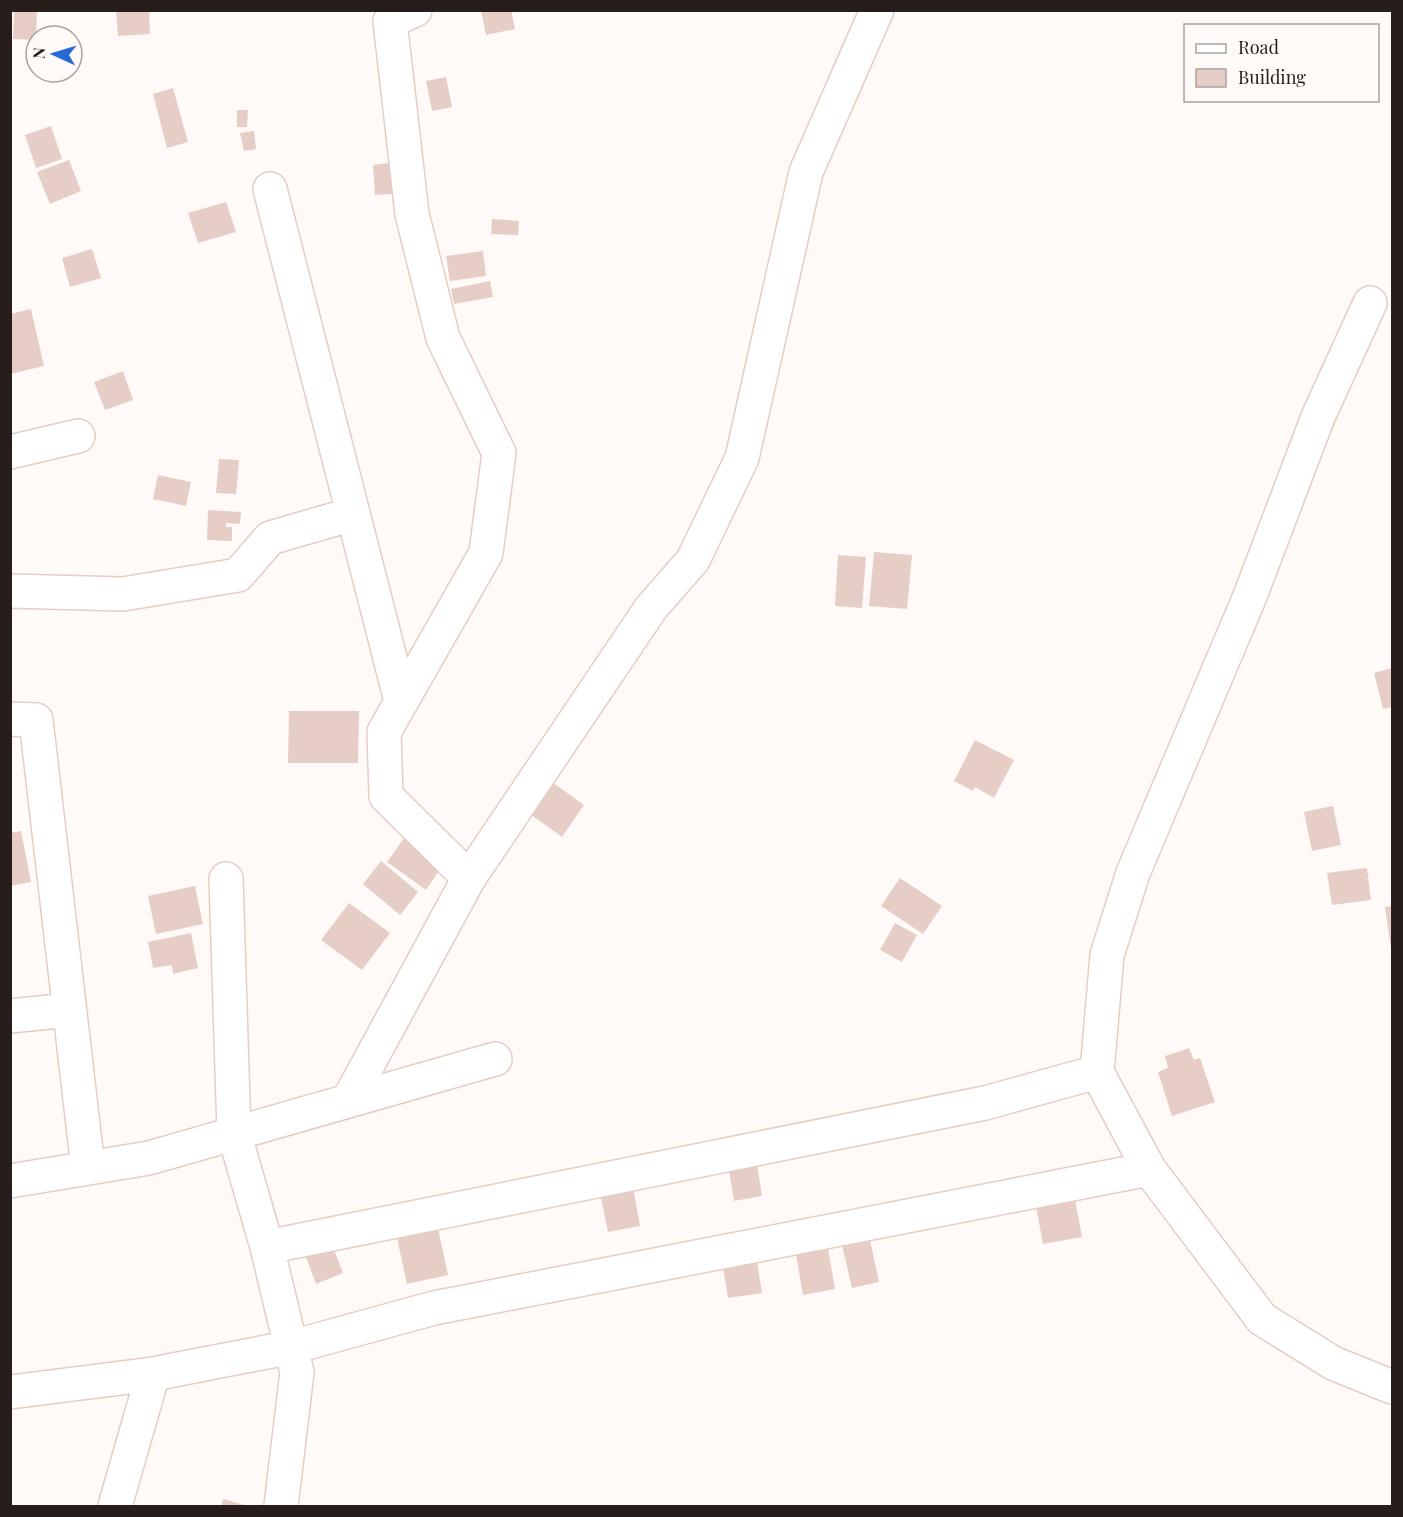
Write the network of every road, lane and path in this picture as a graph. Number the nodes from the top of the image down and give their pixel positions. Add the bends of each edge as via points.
1 (415, 10) edge
2 (877, 10) edge
3 (270, 189) dead end
4 (1370, 303) dead end
5 (78, 436) dead end
6 (10, 452) edge
7 (353, 514) junction
8 (10, 591) edge
9 (401, 701) junction
10 (10, 719) edge
11 (469, 878) junction
12 (226, 879) dead end
13 (69, 1010) junction
14 (10, 1016) edge
15 (495, 1059) dead end
16 (1097, 1072) junction
17 (348, 1101) junction
18 (234, 1133) junction
19 (88, 1168) junction
20 (1149, 1168) junction
21 (10, 1182) edge
22 (267, 1247) junction
23 (292, 1347) junction
24 (153, 1374) junction
25 (1392, 1387) edge
26 (10, 1392) edge
27 (115, 1506) edge
28 (282, 1506) edge

1 - 9 street via 390,21 412,214 443,338 498,453 486,553
2 - 11 street via 806,172 742,458 693,560 651,608
3 - 7 street
4 - 16 street via 1318,417 1250,596 1132,873 1107,955
5 - 6 street
7 - 8 street via 270,538 238,575 123,594
7 - 9 street
9 - 11 street via 384,732 386,796
10 - 13 street via 36,720
11 - 17 street
12 - 18 street
13 - 14 street
13 - 19 street
15 - 17 street
16 - 20 street
16 - 22 street via 985,1103
17 - 18 street
18 - 19 street via 149,1158
18 - 22 street
19 - 21 street
20 - 23 street via 434,1308
20 - 25 street via 1262,1319 1333,1363
22 - 23 street
23 - 24 street
23 - 28 street via 297,1372
24 - 26 street
24 - 27 street

